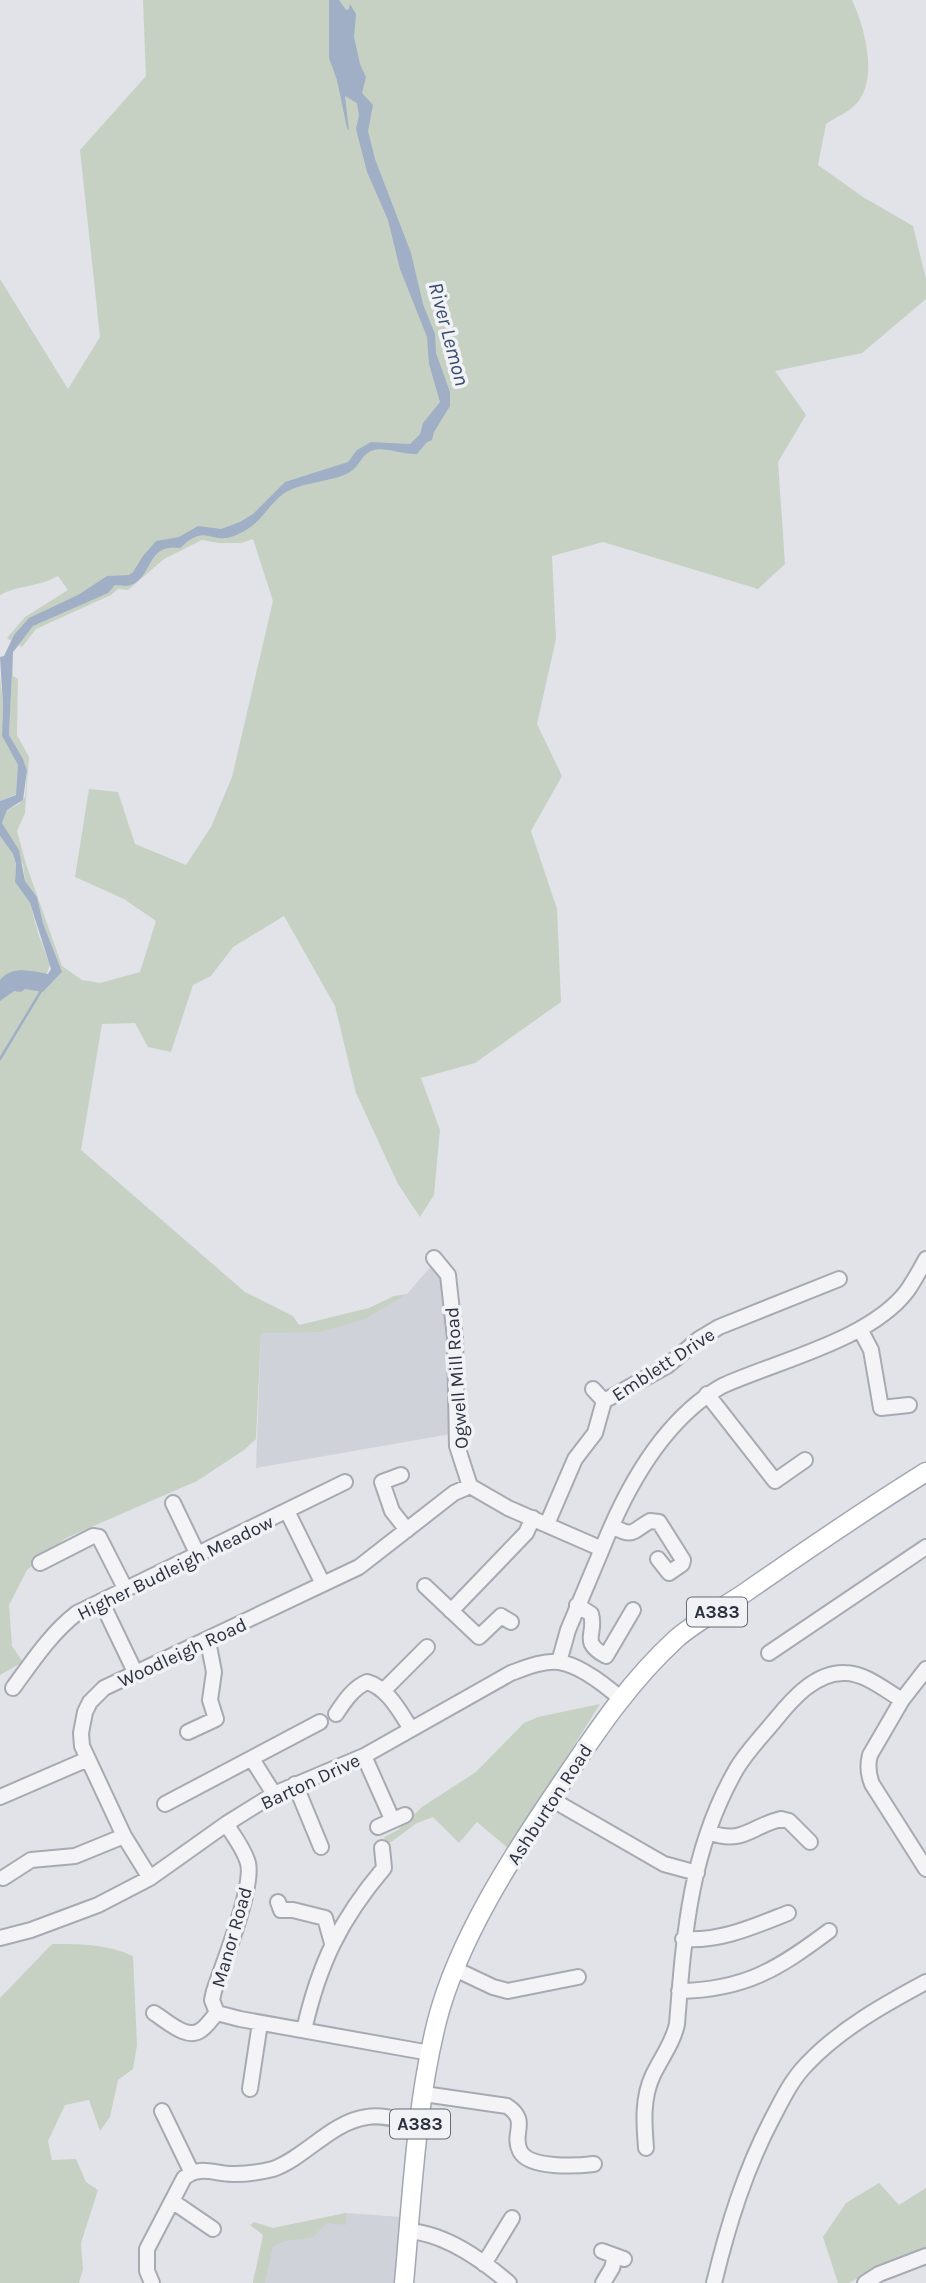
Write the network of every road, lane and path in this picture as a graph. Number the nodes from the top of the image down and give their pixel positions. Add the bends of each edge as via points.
1 (435, 1258) dead end
2 (926, 1259) edge
3 (839, 1279) dead end
4 (860, 1329) junction
5 (593, 1389) dead end
6 (707, 1394) junction
7 (604, 1401) junction
8 (909, 1405) dead end
9 (805, 1460) dead end
10 (926, 1472) edge
11 (401, 1475) dead end
12 (345, 1482) dead end
13 (470, 1486) junction
14 (172, 1503) dead end
15 (288, 1511) junction
16 (540, 1521) junction
17 (612, 1526) junction
18 (407, 1530) junction
19 (926, 1547) edge
20 (602, 1549) junction
21 (198, 1555) junction
22 (658, 1559) dead end
23 (40, 1563) dead end
24 (323, 1584) junction
25 (425, 1586) dead end
26 (126, 1590) junction
27 (102, 1601) junction
28 (577, 1605) junction
29 (633, 1610) dead end
30 (451, 1611) junction
31 (511, 1622) dead end
32 (208, 1641) junction
33 (427, 1647) dead end
34 (764, 1656) dead end
35 (559, 1662) junction
36 (926, 1669) edge
37 (136, 1674) junction
38 (13, 1688) dead end
39 (383, 1691) junction
40 (620, 1698) junction
41 (902, 1700) junction
42 (411, 1729) junction
43 (188, 1732) dead end
44 (364, 1756) junction
45 (88, 1759) junction
46 (251, 1759) junction
47 (295, 1784) junction
48 (274, 1794) junction
49 (0, 1797) edge
50 (551, 1798) junction
51 (165, 1804) dead end
52 (226, 1824) junction
53 (378, 1827) dead end
54 (708, 1832) junction
55 (124, 1836) junction
56 (809, 1842) dead end
57 (322, 1847) dead end
58 (382, 1848) dead end
59 (926, 1869) edge
60 (696, 1873) junction
61 (3, 1878) dead end
62 (150, 1878) junction
63 (278, 1902) dead end
64 (351, 1912) junction
65 (788, 1912) dead end
66 (325, 1918) junction
67 (829, 1930) dead end
68 (0, 1938) edge
69 (683, 1939) junction
70 (331, 1943) junction
71 (455, 1969) junction
72 (578, 1977) dead end
73 (926, 1982) edge
74 (679, 1991) junction
75 (217, 2012) junction
76 (154, 2013) dead end
77 (260, 2023) junction
78 (304, 2030) junction
79 (430, 2053) junction
80 (250, 2089) dead end
81 (424, 2094) junction
82 (162, 2111) dead end
83 (420, 2124) junction
84 (647, 2148) dead end
85 (594, 2164) dead end
86 (191, 2171) junction
87 (172, 2201) junction
88 (512, 2218) dead end
89 (213, 2229) dead end
90 (409, 2231) junction
91 (614, 2255) dead end
92 (926, 2256) edge
93 (484, 2264) junction
94 (152, 2283) edge
95 (404, 2283) edge
96 (509, 2283) edge
97 (603, 2283) edge
98 (714, 2283) edge
99 (864, 2283) edge

1 - 13 street, Ogwell Mill Road via 448,1275 455,1338 457,1446
2 - 4 street via 906,1293
3 - 7 street, Emblett Drive via 719,1327 667,1366
4 - 6 street
4 - 8 street via 873,1358 881,1408
5 - 7 street, Emblett Drive
6 - 9 street via 775,1481
6 - 17 street via 656,1448
7 - 16 street, Emblett Drive via 594,1433
10 - 40 main road, Ashburton Road / A383 via 690,1628
11 - 18 street via 376,1482
12 - 15 street, Higher Budleigh Meadow via 325,1499
13 - 16 street
13 - 18 street, Woodleigh Road
14 - 21 street
15 - 21 street, Higher Budleigh Meadow
15 - 24 street
16 - 20 street
16 - 30 street, Emblett Drive
17 - 20 street
17 - 22 street via 629,1534 650,1521 659,1522 683,1560 669,1573
18 - 24 street, Woodleigh Road via 359,1567
19 - 34 street
20 - 28 street
21 - 26 street, Higher Budleigh Meadow
23 - 26 street via 99,1537
24 - 32 street, Woodleigh Road
25 - 30 street
26 - 27 street, Higher Budleigh Meadow
27 - 37 street
27 - 38 street, Higher Budleigh Meadow via 68,1621
28 - 29 street via 591,1614 589,1640 606,1656
28 - 35 street
30 - 31 street via 479,1637 501,1616
32 - 37 street, Woodleigh Road
32 - 43 street via 214,1672 210,1700 216,1719
33 - 39 street
35 - 40 street via 591,1676
35 - 42 street, Barton Drive via 511,1672
36 - 41 street
37 - 45 street, Woodleigh Road via 104,1688 90,1702 80,1733
39 - 42 street
39 - 46 street via 367,1682 361,1684 330,1717
40 - 50 main road, Ashburton Road / A383
41 - 54 street via 846,1672 811,1684 747,1754
41 - 59 street via 870,1755 868,1775
42 - 44 street, Barton Drive
44 - 47 street, Barton Drive
44 - 53 street via 399,1817
45 - 49 street
45 - 55 street, Woodleigh Road
46 - 48 street
46 - 51 street
47 - 48 street, Barton Drive
47 - 57 street
48 - 52 street, Barton Drive
50 - 60 street via 664,1864
50 - 71 main road, Ashburton Road / A383 via 502,1878
52 - 62 street, Barton Drive
52 - 75 street, Manor Road via 249,1870 214,1991
54 - 56 street via 733,1838 780,1819 789,1821
54 - 60 street
55 - 61 street via 75,1856 31,1860
55 - 62 street, Woodleigh Road
58 - 64 street via 384,1868
60 - 69 street
62 - 68 street, Barton Drive via 98,1905
63 - 66 street, Manor Road via 281,1910
64 - 66 street, Manor Road
64 - 70 street
65 - 69 street via 736,1933
66 - 70 street
67 - 74 street via 760,1976 710,1991
69 - 74 street
70 - 78 street
71 - 72 street via 508,1991
71 - 79 main road, Ashburton Road / A383
73 - 98 street via 844,2033 790,2085 753,2156
74 - 84 street via 675,2036 646,2093
75 - 76 street, Manor Road via 195,2033 186,2033
75 - 77 street, Manor Road
77 - 78 street, Manor Road
77 - 80 street
78 - 79 street, Manor Road
79 - 81 main road, Ashburton Road / A383
81 - 83 main road, Ashburton Road / A383
81 - 85 street via 515,2111 520,2151 527,2159 565,2167
82 - 86 street
83 - 86 street via 369,2116 344,2125 271,2169 235,2175
83 - 90 main road, Ashburton Road / A383
86 - 87 street
87 - 89 street
87 - 94 street via 148,2249 147,2272
88 - 93 street
90 - 93 street via 443,2239
90 - 95 main road, Ashburton Road / A383
91 - 97 street
92 - 99 street
93 - 96 street

